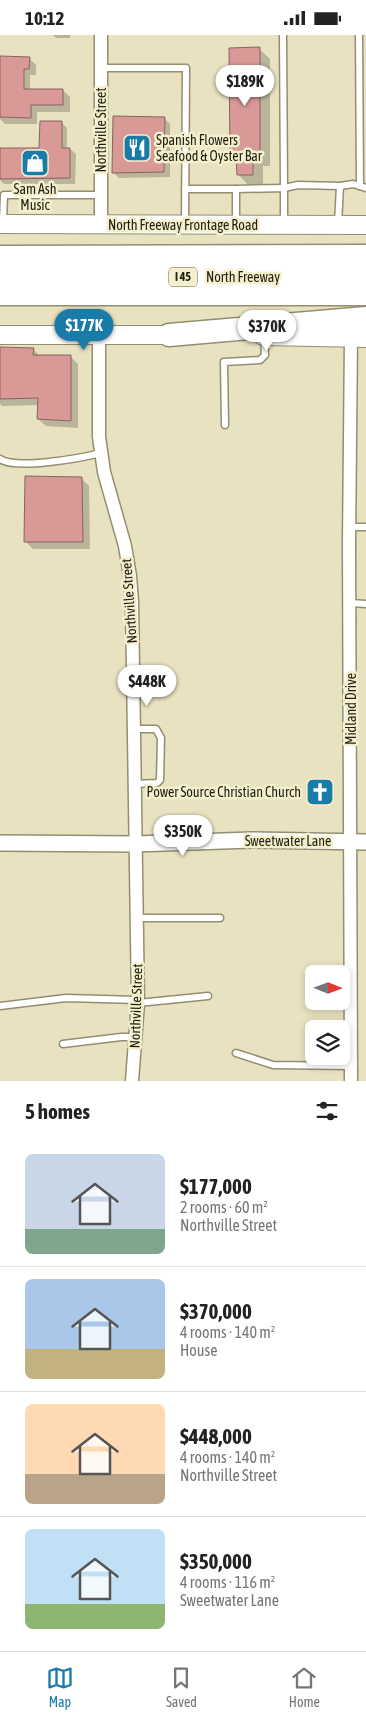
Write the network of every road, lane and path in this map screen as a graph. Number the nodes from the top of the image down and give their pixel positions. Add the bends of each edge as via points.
1 (101, 35) edge
2 (283, 35) edge
3 (359, 35) edge
4 (101, 68) junction
5 (340, 186) junction
6 (363, 187) edge
7 (284, 188) junction
8 (185, 189) junction
9 (236, 189) junction
10 (101, 195) junction
11 (2, 225) edge
12 (100, 225) junction
13 (185, 225) junction
14 (236, 225) junction
15 (284, 225) junction
16 (338, 225) junction
17 (366, 225) edge
18 (366, 256) edge
19 (0, 257) edge
20 (0, 276) edge
21 (366, 277) edge
22 (0, 294) edge
23 (366, 294) edge
24 (366, 318) edge
25 (0, 335) edge
26 (99, 335) junction
27 (169, 335) junction
28 (264, 336) junction
29 (358, 337) edge
30 (225, 425) dead end
31 (101, 453) junction
32 (0, 459) edge
33 (350, 527) junction
34 (366, 527) edge
35 (350, 603) junction
36 (366, 604) edge
37 (134, 729) junction
38 (134, 784) junction
39 (359, 842) edge
40 (0, 843) edge
41 (135, 844) junction
42 (136, 918) junction
43 (220, 918) dead end
44 (208, 996) dead end
45 (138, 1002) junction
46 (0, 1005) edge
47 (136, 1037) junction
48 (63, 1044) dead end
49 (236, 1053) dead end
50 (351, 1066) junction
51 (132, 1081) edge
52 (351, 1081) edge

1 - 4 street, Northville Street
2 - 7 lane
3 - 6 lane
4 - 8 lane via 186,69
4 - 10 street, Northville Street
5 - 6 lane via 353,184
5 - 7 lane
5 - 16 lane
7 - 9 lane
7 - 15 lane
8 - 9 lane
8 - 13 lane
9 - 14 lane
10 - 11 lane via 4,195
10 - 12 street, Northville Street
11 - 12 main road, North Freeway Frontage Road
12 - 13 main road, North Freeway Frontage Road
13 - 14 main road, North Freeway Frontage Road
14 - 15 main road, North Freeway Frontage Road
15 - 16 main road, North Freeway Frontage Road
16 - 17 main road, North Freeway Frontage Road
18 - 19 highway, North Freeway / I 45
20 - 21 highway, North Freeway / I 45
22 - 23 highway, North Freeway / I 45
24 - 27 highway
25 - 26 main road
26 - 27 main road
26 - 31 street, Northville Street via 98,437
27 - 28 main road
28 - 29 main road
28 - 30 lane via 264,355 260,360 224,362
29 - 33 street, Midland Drive
31 - 32 lane via 44,462 5,463
31 - 37 street, Northville Street via 130,576
33 - 34 lane
33 - 35 street, Midland Drive
35 - 36 lane
35 - 39 street, Midland Drive
37 - 38 street, Northville Street
37 - 38 lane via 156,729 161,739 160,780 157,783
38 - 41 street, Northville Street
39 - 41 street, Sweetwater Lane via 252,840
39 - 50 street, Midland Drive
40 - 41 street, Sweetwater Lane
41 - 42 street, Northville Street
42 - 43 lane
42 - 45 street, Northville Street
44 - 45 lane
45 - 46 lane via 66,998
45 - 47 street, Northville Street
47 - 48 lane
47 - 51 street, Northville Street
49 - 50 lane via 272,1065
50 - 52 street, Midland Drive

